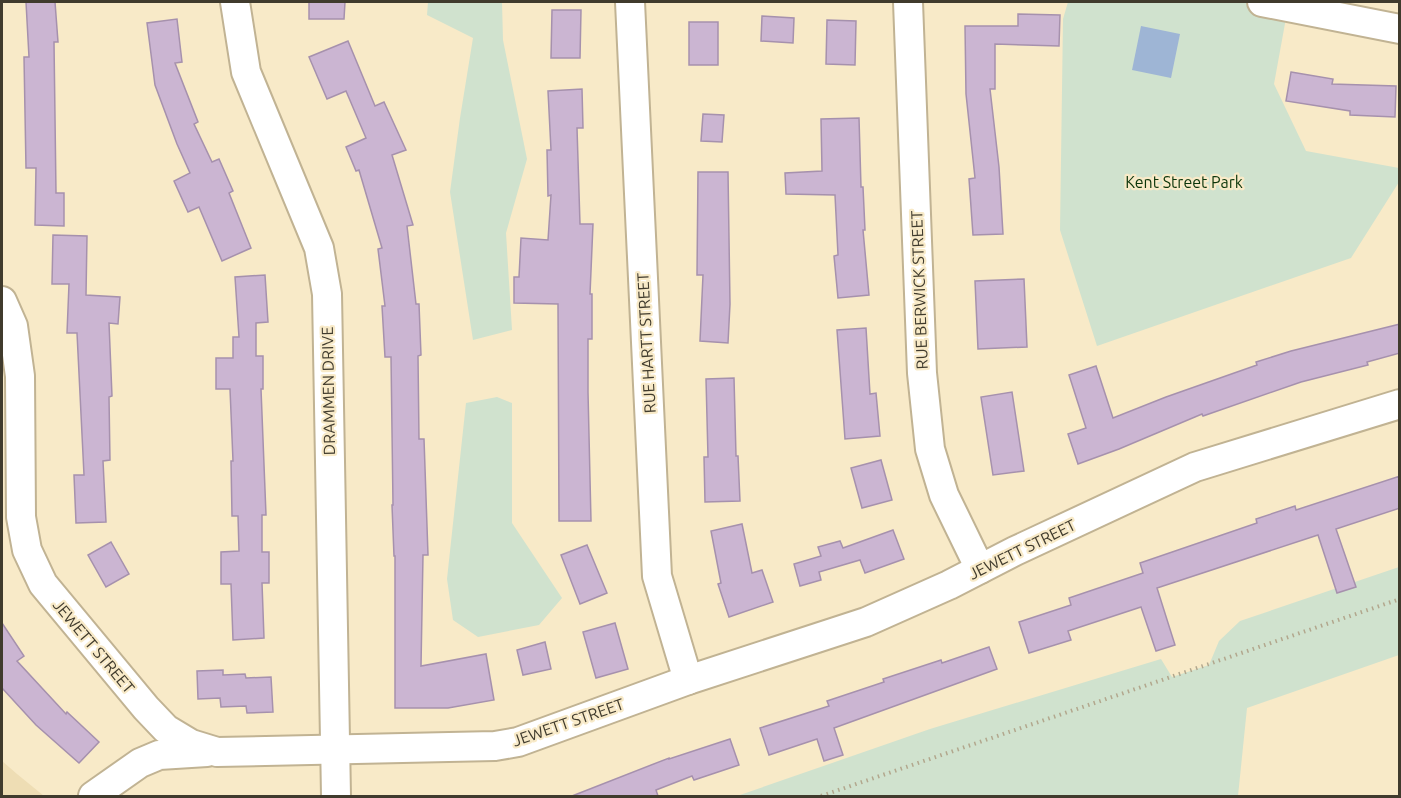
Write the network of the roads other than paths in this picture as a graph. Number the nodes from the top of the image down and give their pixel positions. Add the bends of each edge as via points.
1 (235, 2) edge
2 (630, 2) edge
3 (908, 2) edge
4 (1262, 2) edge
5 (1400, 29) edge
6 (2, 302) edge
7 (1400, 404) edge
8 (980, 569) junction
9 (688, 680) junction
10 (146, 708) junction
11 (334, 750) junction
12 (217, 752) junction
13 (140, 763) junction
14 (93, 796) edge
15 (336, 796) edge

1 - 11 street, DRAMMEN DRIVE via 246,72 319,248 327,294
2 - 9 street, RUE HARTT STREET via 657,576
3 - 8 street, RUE BERWICK STREET via 921,358 930,449 944,495
4 - 5 street
6 - 10 street, JEWETT STREET via 13,326 20,376 21,517 27,550 57,603
7 - 8 street, JEWETT STREET via 1195,467
8 - 9 street, JEWETT STREET via 866,621
9 - 11 street, JEWETT STREET via 495,746
10 - 12 street, JEWETT STREET via 166,729 191,744
10 - 13 street via 152,729 150,747
11 - 12 street, JEWETT STREET
11 - 15 street, DRAMMEN DRIVE
12 - 13 street via 159,755
13 - 14 street

